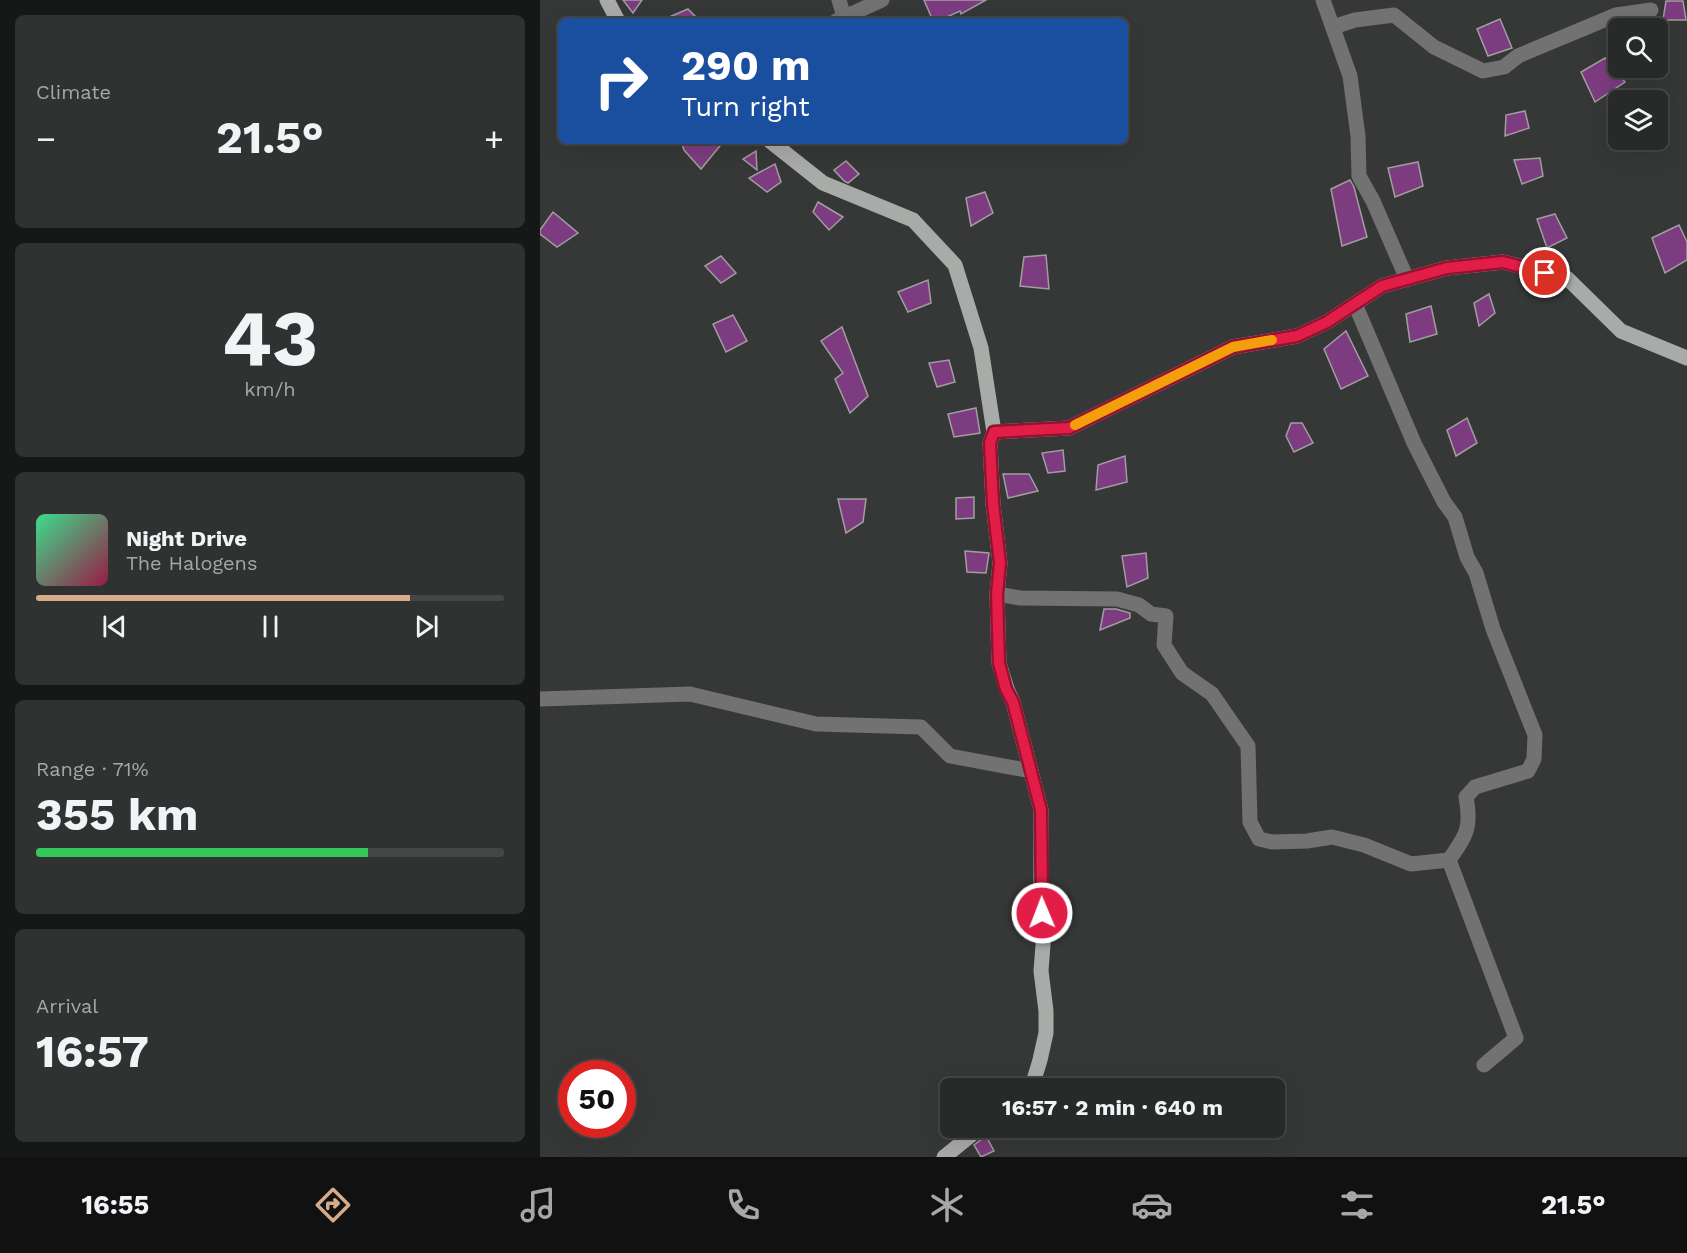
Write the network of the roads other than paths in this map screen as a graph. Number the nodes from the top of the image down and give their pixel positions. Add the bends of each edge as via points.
1 (607, 0) edge
2 (840, 0) edge
3 (882, 0) edge
4 (1323, 0) edge
5 (1651, 10) dead end
6 (616, 18) edge
7 (840, 18) edge
8 (842, 18) edge
9 (1333, 27) junction
10 (774, 144) edge
11 (1407, 279) junction
12 (1355, 304) junction
13 (1687, 358) edge
14 (994, 432) junction
15 (997, 594) junction
16 (540, 699) edge
17 (1031, 771) junction
18 (1449, 860) junction
19 (1484, 1065) dead end
20 (1034, 1078) edge
21 (968, 1138) edge
22 (944, 1157) edge

1 - 6 main road
2 - 7 street
3 - 8 street
4 - 9 street
5 - 9 street via 1616,15 1518,56 1504,67 1483,71 1434,47 1394,15
9 - 11 street via 1350,76 1359,176
10 - 14 main road via 823,183 913,220 955,265 981,348
11 - 12 main road via 1382,286
11 - 13 main road via 1447,268 1503,262 1567,278 1620,331
12 - 14 main road via 1297,336 1233,347 1069,428
12 - 18 street via 1414,443 1455,517 1535,735 1534,759 1528,771 1474,787 1466,797 1467,833
14 - 15 main road via 990,443 1000,563
15 - 17 main road via 999,663
15 - 18 street via 1020,598 1117,598 1139,605 1151,614 1166,616 1164,645 1182,673 1212,694 1248,746 1250,822 1259,839 1272,842 1343,838 1412,864
16 - 17 street via 690,694 816,724 921,727 950,756
17 - 20 main road via 1041,810 1041,971 1046,1011 1046,1033
18 - 19 street via 1516,1038
21 - 22 main road

